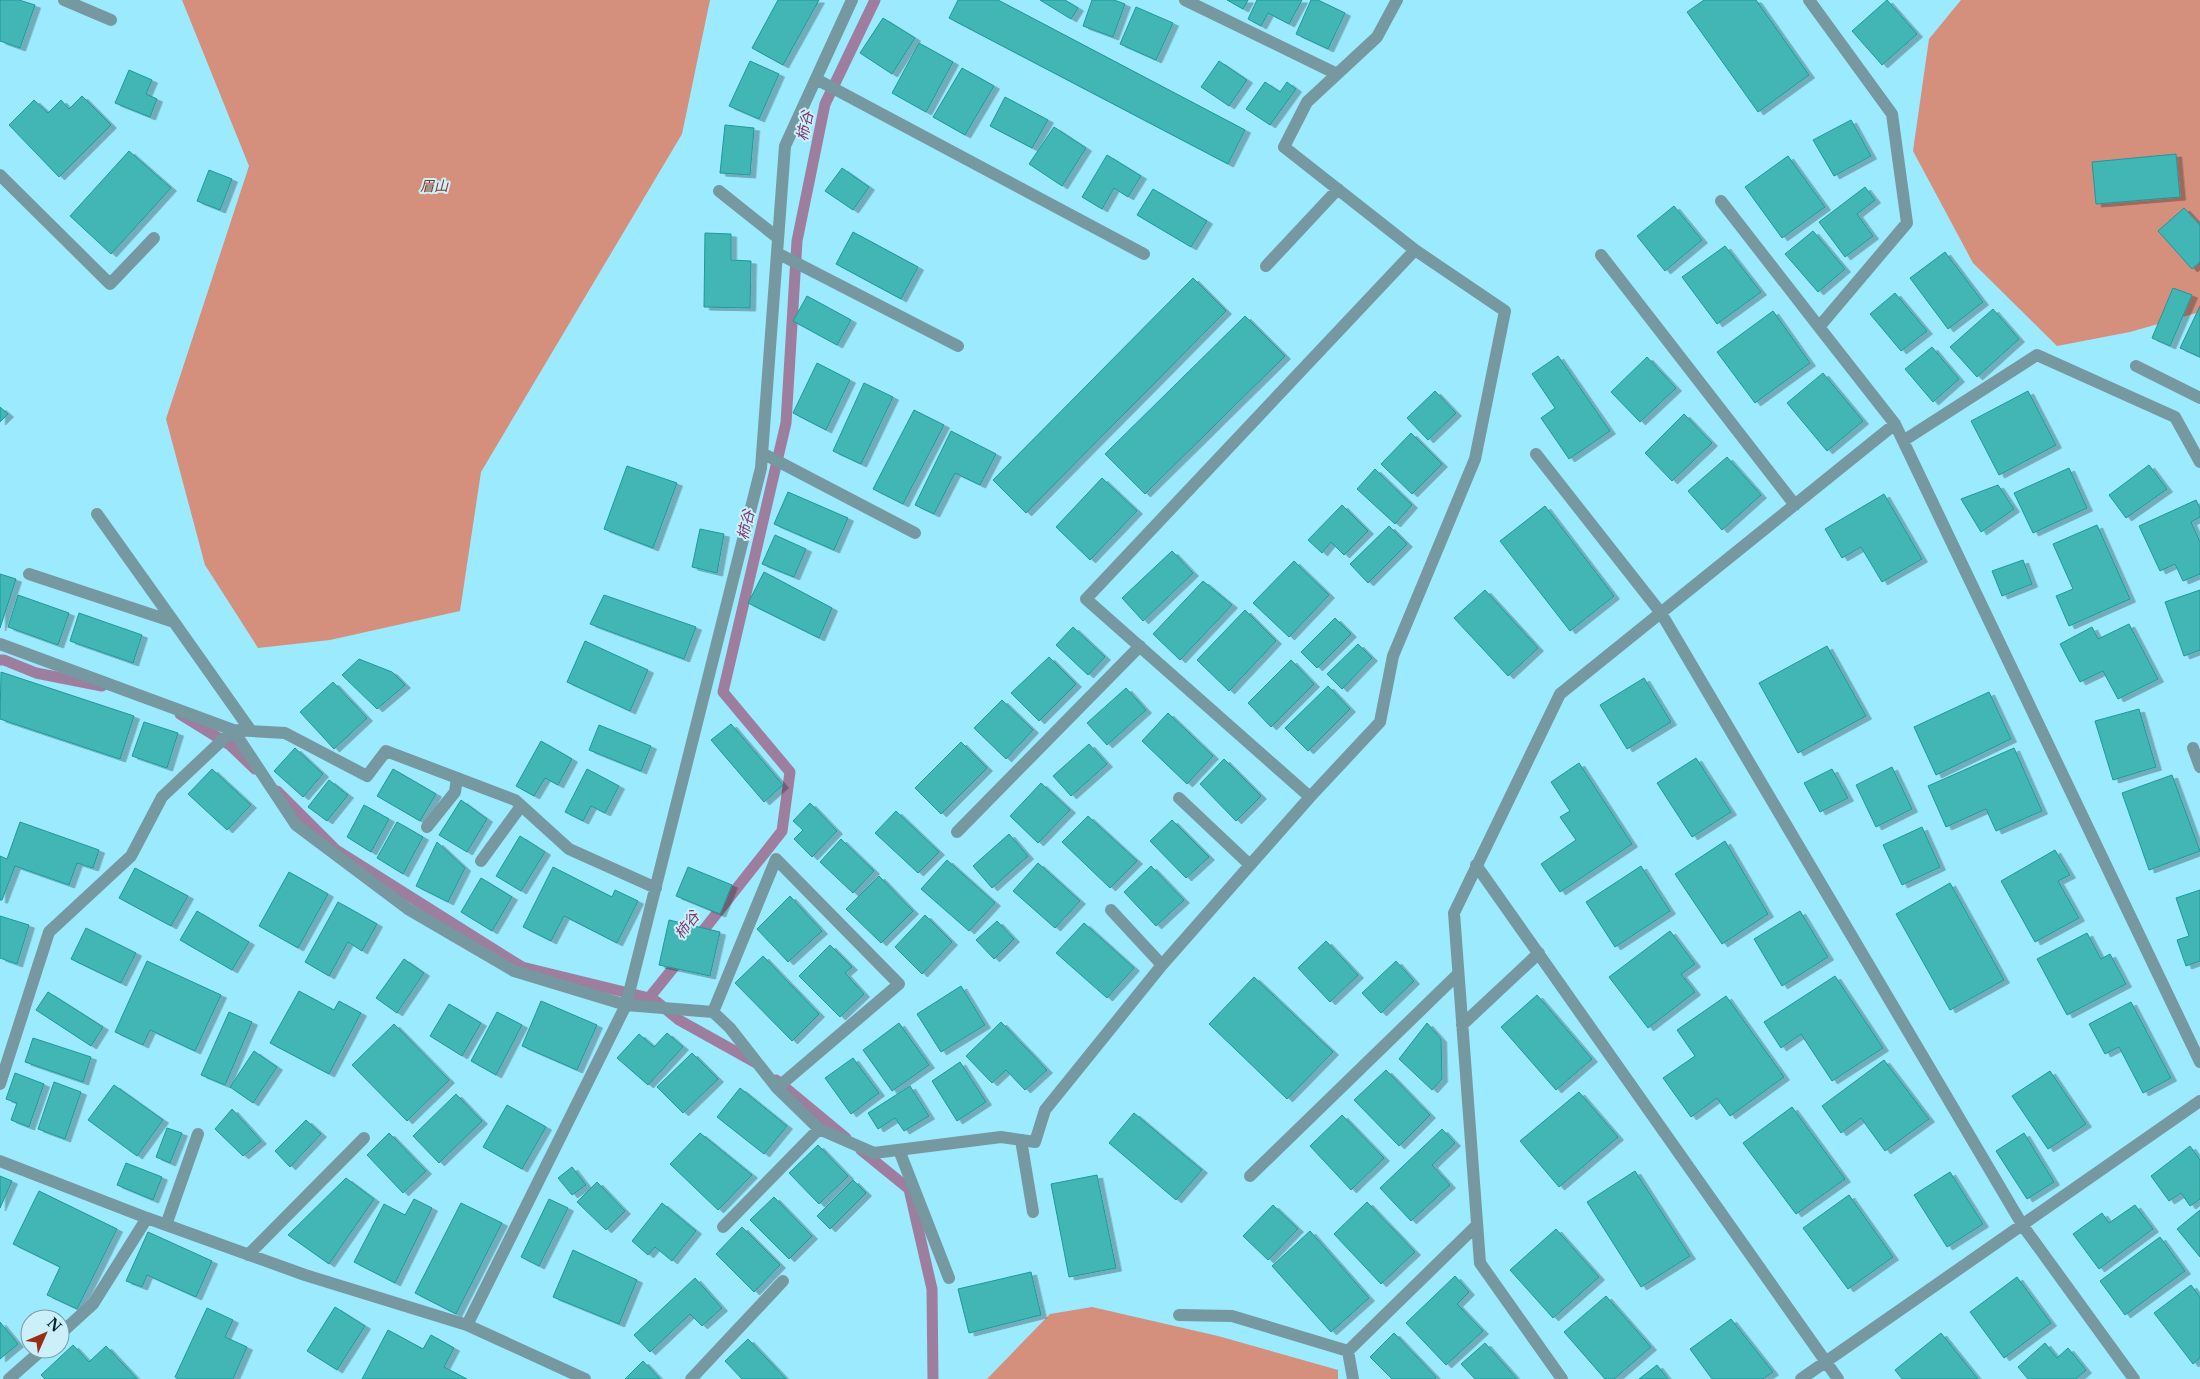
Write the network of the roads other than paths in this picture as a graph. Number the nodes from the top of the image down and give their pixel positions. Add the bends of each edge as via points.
1 (64, 0) edge
2 (852, 0) edge
3 (1185, 0) edge
4 (1397, 0) edge
5 (1809, 0) edge
6 (112, 20) dead end
7 (1337, 74) junction
8 (816, 79) junction
9 (0, 175) edge
10 (1338, 190) junction
11 (719, 191) dead end
12 (1720, 201) dead end
13 (154, 238) dead end
14 (778, 238) junction
15 (1415, 250) junction
16 (777, 253) junction
17 (1144, 254) dead end
18 (1601, 255) dead end
19 (1266, 266) dead end
20 (1819, 327) junction
21 (958, 346) dead end
22 (2136, 366) dead end
23 (2200, 398) edge
24 (1895, 424) junction
25 (1903, 441) junction
26 (762, 453) junction
27 (1536, 454) dead end
28 (2200, 462) edge
29 (1795, 505) junction
30 (97, 514) dead end
31 (916, 533) dead end
32 (29, 574) dead end
33 (1661, 613) junction
34 (174, 622) junction
35 (0, 644) edge
36 (1140, 646) junction
37 (233, 730) junction
38 (250, 731) junction
39 (2194, 748) dead end
40 (2200, 767) edge
41 (457, 778) junction
42 (1310, 797) junction
43 (1179, 798) dead end
44 (521, 806) junction
45 (427, 827) dead end
46 (958, 832) dead end
47 (481, 861) dead end
48 (1250, 865) junction
49 (1476, 865) junction
50 (656, 888) junction
51 (1111, 910) dead end
52 (1539, 954) junction
53 (1162, 965) junction
54 (1458, 974) junction
55 (626, 1005) junction
56 (713, 1012) junction
57 (1462, 1025) junction
58 (2200, 1062) edge
59 (0, 1084) edge
60 (777, 1088) junction
61 (2200, 1101) edge
62 (818, 1130) junction
63 (198, 1134) dead end
64 (364, 1138) dead end
65 (1021, 1140) junction
66 (899, 1150) junction
67 (0, 1161) edge
68 (1250, 1176) dead end
69 (1032, 1212) dead end
70 (147, 1218) junction
71 (166, 1225) junction
72 (1477, 1225) junction
73 (2023, 1226) junction
74 (723, 1227) dead end
75 (248, 1255) junction
76 (949, 1278) dead end
77 (782, 1281) dead end
78 (1179, 1315) dead end
79 (70, 1325) edge
80 (467, 1325) junction
81 (1348, 1351) junction
82 (31, 1359) edge
83 (1825, 1363) junction
84 (9, 1379) edge
85 (585, 1379) edge
86 (691, 1379) edge
87 (1353, 1379) edge
88 (1562, 1379) edge
89 (1801, 1379) edge
90 (1838, 1379) edge
91 (2134, 1379) edge

1 - 6 street
2 - 8 street
3 - 7 street
4 - 7 street via 1377,37
5 - 20 street via 1892,114 1907,222
7 - 10 street via 1307,102 1284,147
8 - 14 street via 785,146
8 - 17 street
9 - 13 street via 110,284
10 - 15 street
10 - 19 street
11 - 14 street
12 - 20 street
14 - 16 street
15 - 36 street via 1086,599
15 - 42 street via 1505,311 1475,459 1393,656 1380,722
16 - 21 street
16 - 26 street
18 - 29 street
20 - 24 street
22 - 23 street
24 - 25 street
24 - 29 street
25 - 28 street via 2037,355 2175,417
25 - 58 street
26 - 31 street
26 - 50 street via 761,468
27 - 33 street
29 - 33 street
30 - 34 street
32 - 34 street
33 - 49 street via 1560,694
33 - 73 street
34 - 38 street
35 - 37 street
36 - 42 street
36 - 46 street
37 - 38 street
37 - 55 street via 296,825 408,909 514,971
37 - 59 street via 162,796 131,856 49,932
38 - 41 street via 285,733 367,776 386,751
39 - 40 street
41 - 44 street via 515,800
41 - 45 street via 455,792
42 - 48 street
43 - 48 street
44 - 47 street
44 - 50 street via 569,849
48 - 53 street
49 - 52 street
49 - 54 street via 1454,913
50 - 55 street
51 - 53 street
52 - 57 street
52 - 83 street
53 - 65 street via 1045,1110 1035,1142
54 - 57 street
54 - 68 street
55 - 56 street
55 - 80 street
56 - 60 street via 730,1028
56 - 60 street via 776,859 899,984
57 - 72 street
60 - 62 street
61 - 73 street
62 - 66 street via 874,1153
62 - 74 street
63 - 71 street
64 - 75 street
65 - 66 street via 1001,1138
65 - 69 street
66 - 76 street
67 - 70 street
70 - 71 street
70 - 79 street via 93,1304
71 - 75 street
72 - 81 street
72 - 88 street via 1480,1263
73 - 83 street
73 - 91 street
75 - 80 street
77 - 86 street
78 - 81 street via 1232,1316
80 - 85 street
81 - 87 street
82 - 84 street
83 - 89 street
83 - 90 street

